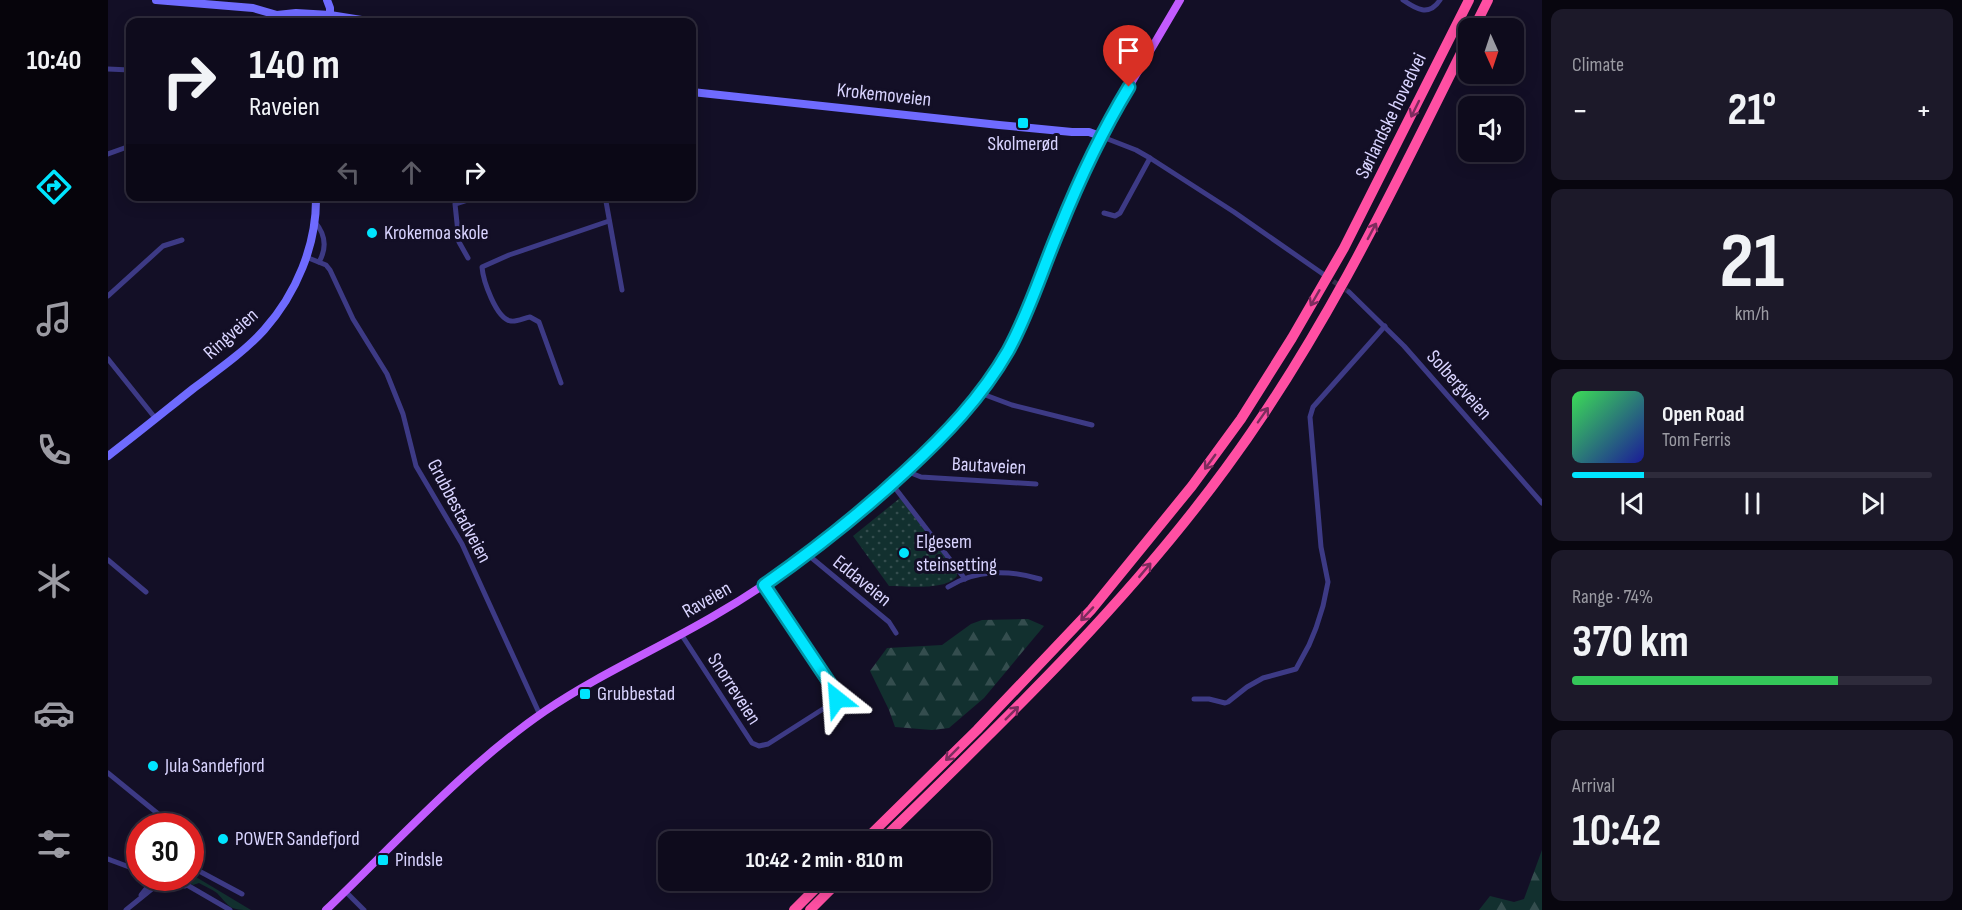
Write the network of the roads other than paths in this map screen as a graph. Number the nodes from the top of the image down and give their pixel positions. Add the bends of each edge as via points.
1 (156, 0) edge
2 (327, 0) edge
3 (1180, 0) edge
4 (1403, 0) edge
5 (1440, 0) edge
6 (1469, 0) edge
7 (1488, 0) edge
8 (330, 15) junction
9 (275, 18) edge
10 (280, 18) edge
11 (349, 18) edge
12 (1479, 18) edge
13 (1458, 59) edge
14 (108, 69) edge
15 (126, 70) edge
16 (696, 92) edge
17 (1100, 136) junction
18 (126, 147) edge
19 (108, 154) edge
20 (1150, 158) junction
21 (316, 201) edge
22 (455, 201) edge
23 (464, 201) edge
24 (606, 201) edge
25 (455, 204) junction
26 (1104, 213) dead end
27 (609, 221) junction
28 (315, 222) junction
29 (182, 240) dead end
30 (306, 257) junction
31 (468, 258) dead end
32 (319, 262) junction
33 (1323, 274) tunnel mouth
34 (1347, 287) junction
35 (622, 290) dead end
36 (108, 296) edge
37 (1385, 326) junction
38 (108, 359) edge
39 (561, 383) dead end
40 (980, 393) junction
41 (156, 419) junction
42 (1092, 425) dead end
43 (108, 456) edge
44 (906, 471) junction
45 (892, 484) junction
46 (1036, 484) dead end
47 (1542, 503) edge
48 (807, 554) junction
49 (108, 560) edge
50 (965, 579) junction
51 (1041, 579) dead end
52 (764, 585) junction
53 (948, 586) dead end
54 (146, 592) dead end
55 (896, 633) dead end
56 (681, 634) junction
57 (1194, 699) dead end
58 (540, 715) junction
59 (108, 773) edge
60 (157, 813) edge
61 (874, 831) edge
62 (891, 831) edge
63 (108, 859) edge
64 (126, 865) edge
65 (204, 874) edge
66 (145, 891) edge
67 (195, 891) edge
68 (345, 891) junction
69 (813, 891) edge
70 (829, 891) edge
71 (242, 894) dead end
72 (126, 910) edge
73 (230, 910) edge
74 (326, 910) edge
75 (364, 910) edge
76 (794, 910) edge
77 (810, 910) edge

1 - 9 main road via 253,8
2 - 8 main road
3 - 17 main road, Raveien
4 - 5 street via 1424,11
6 -> 61 highway, Sørlandske hovedvei via 1344,248 1241,419 1091,610
7 - 12 highway
8 - 10 main road via 296,13
8 - 11 main road
34 -> 13 highway, Sørlandske hovedvei
14 - 15 street
16 - 17 main road, Krokemoveien via 1072,132 1094,139
17 - 20 street
17 - 40 main road, Raveien via 1016,334
18 - 19 street
20 - 26 street via 1120,213
20 - 33 street
21 - 28 main road, Ringveien
22 - 25 street
23 - 25 street
24 - 27 street
25 - 31 street via 459,242
27 - 35 street
27 - 39 street via 482,267 483,280 502,316 512,321 530,317 539,322
28 - 30 main road, Ringveien
28 - 32 street via 325,245
29 - 36 street via 163,246
30 - 32 street
30 - 41 main road, Ringveien via 289,296 263,331
32 - 58 street, Grubbestadveien via 330,270 353,319 387,374 403,414 416,466 462,544
34 - 37 street, Solbergveien
62 -> 34 highway, Sørlandske hovedvei via 1054,670 1175,534 1270,405
37 - 47 street, Solbergveien
37 - 57 street via 1313,406 1310,417 1321,547 1328,582 1306,652 1296,669 1263,678 1225,703
38 - 41 street
40 - 42 street
40 - 44 main road, Raveien via 946,434
41 - 43 main road, Ringveien
44 - 45 main road, Raveien
44 - 46 street, Bautaveien via 921,477
45 - 48 main road, Raveien
45 - 50 street
48 - 52 main road, Raveien
48 - 55 street, Eddaveien via 889,622
49 - 54 street
50 - 51 street via 998,572
50 - 53 street
52 - 56 main road, Raveien
52 - 56 street, Snorreveien via 837,697 768,744 752,743
56 - 58 main road, Raveien
58 - 68 main road, Raveien via 469,773
59 - 60 street
63 - 64 street
65 - 71 street
66 - 72 street
67 - 73 street
68 - 74 main road, Raveien
68 - 75 street
69 - 76 highway
70 - 77 highway

